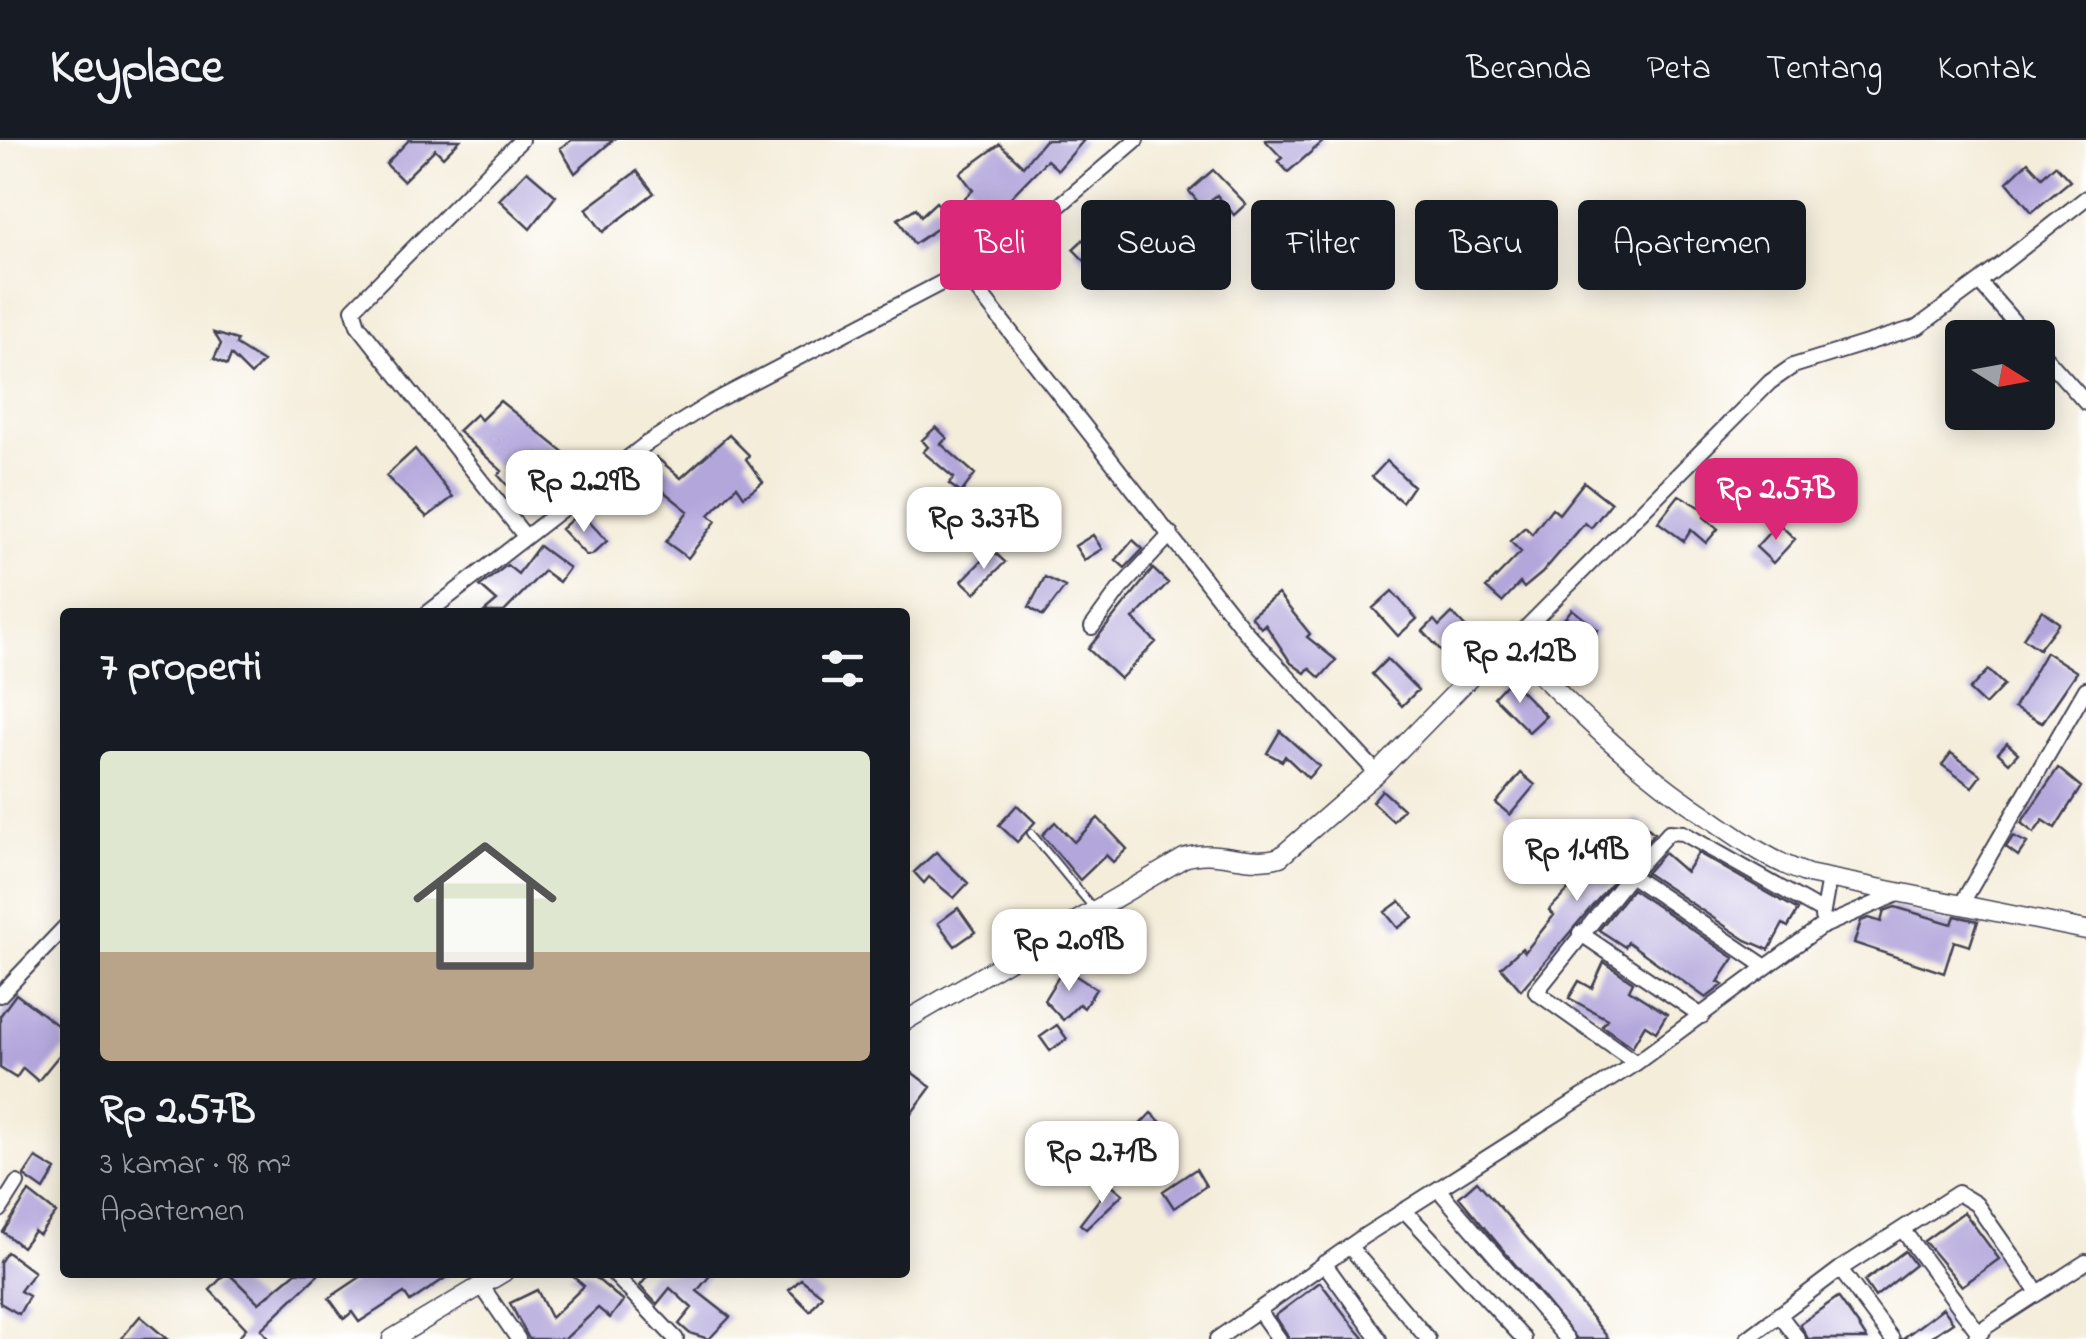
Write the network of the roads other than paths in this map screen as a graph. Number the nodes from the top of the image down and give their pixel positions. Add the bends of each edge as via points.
1 (521, 140) edge
2 (1136, 140) edge
3 (2086, 198) edge
4 (1061, 209) edge
5 (1978, 282) junction
6 (940, 286) edge
7 (977, 290) edge
8 (2012, 320) edge
9 (2055, 368) edge
10 (2086, 404) edge
11 (1171, 534) junction
12 (524, 535) junction
13 (434, 608) edge
14 (1092, 628) dead end
15 (1507, 647) junction
16 (2086, 689) edge
17 (1377, 772) junction
18 (1030, 833) dead end
19 (1630, 875) junction
20 (1830, 878) junction
21 (1902, 892) junction
22 (1962, 903) junction
23 (1095, 910) junction
24 (1824, 912) junction
25 (1819, 928) junction
26 (2086, 930) edge
27 (60, 933) edge
28 (1580, 933) junction
29 (1766, 967) junction
30 (0, 994) edge
31 (1702, 1016) junction
32 (910, 1018) edge
33 (1636, 1063) junction
34 (17, 1183) dead end
35 (1438, 1189) junction
36 (0, 1210) edge
37 (1404, 1210) junction
38 (1902, 1229) junction
39 (1349, 1246) junction
40 (2086, 1262) edge
41 (1324, 1263) junction
42 (1840, 1269) junction
43 (494, 1278) edge
44 (618, 1278) edge
45 (482, 1285) junction
46 (2038, 1293) junction
47 (1258, 1311) junction
48 (1779, 1314) junction
49 (1977, 1336) edge
50 (392, 1339) edge
51 (518, 1339) edge
52 (676, 1339) edge
53 (1218, 1339) edge
54 (1279, 1339) edge
55 (1378, 1339) edge
56 (1428, 1339) edge
57 (1524, 1339) edge
58 (1566, 1339) edge
59 (1748, 1339) edge
60 (1798, 1339) edge
61 (1892, 1339) edge

1 - 12 street via 353,309 358,325
2 - 4 street
3 - 5 street
5 - 8 street
5 - 15 street via 1918,327 1794,366 1770,382
6 - 12 street via 688,416
7 - 11 street
9 - 10 street
11 - 14 street
11 - 17 street via 1244,630
12 - 13 street
15 - 17 street via 1494,652
15 - 20 street via 1646,776 1765,856
16 - 22 street
17 - 23 street via 1280,857 1266,862 1198,854
18 - 23 lane
19 - 24 street via 1669,832 1679,832
19 - 28 street
19 - 29 street
20 - 21 street
20 - 24 street
21 - 22 street
21 - 25 street
22 - 26 street
23 - 32 street
24 - 25 street
25 - 29 street
27 - 30 street
28 - 31 street
28 - 33 street via 1536,993
29 - 31 street
31 - 33 street
33 - 35 street
34 - 36 street
35 - 37 street
35 - 58 street
37 - 39 street
37 - 57 street
38 - 42 street
38 - 46 street via 1949,1196 1967,1195
38 - 49 street
39 - 41 street
39 - 56 street
40 - 46 street
41 - 47 street
41 - 55 street
42 - 48 street
42 - 61 street
43 - 45 street
44 - 52 street
45 - 50 street
45 - 51 street
46 - 49 street
47 - 53 street
47 - 54 street
48 - 59 street
48 - 60 street

